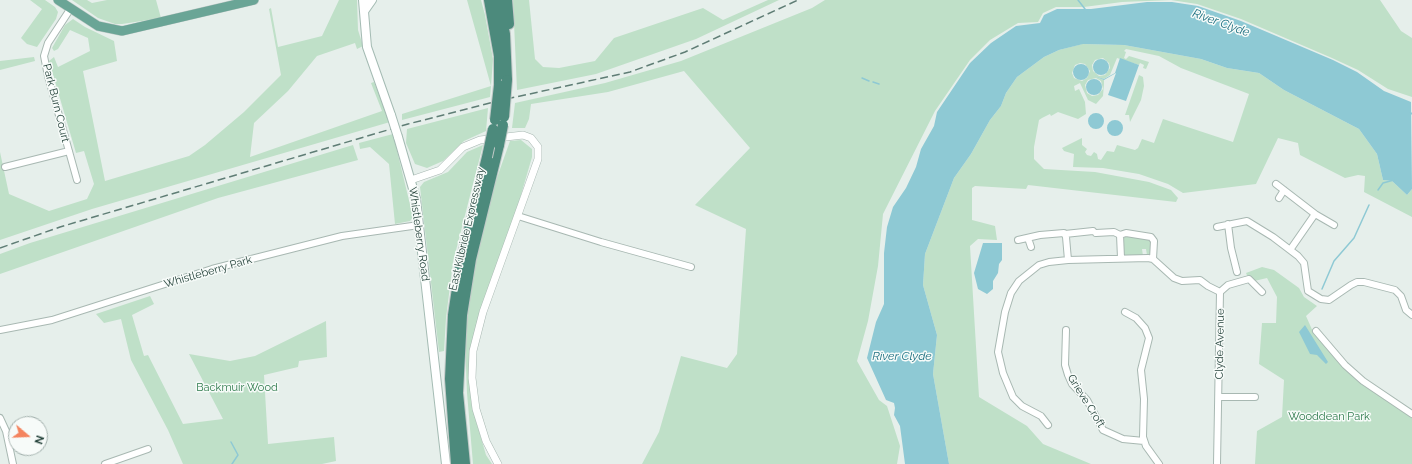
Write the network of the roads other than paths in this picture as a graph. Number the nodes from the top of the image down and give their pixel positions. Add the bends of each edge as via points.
1 (58, 0) edge
2 (254, 0) edge
3 (363, 0) edge
4 (372, 0) edge
5 (489, 0) edge
6 (498, 0) edge
7 (507, 0) edge
8 (230, 3) edge
9 (71, 8) junction
10 (365, 10) junction
11 (508, 68) junction
12 (503, 83) junction
13 (499, 123) junction
14 (69, 151) junction
15 (5, 167) dead end
16 (77, 180) dead end
17 (411, 180) junction
18 (1276, 184) dead end
19 (1284, 190) junction
20 (1279, 198) dead end
21 (1315, 214) junction
22 (518, 216) junction
23 (1228, 224) junction
24 (419, 225) junction
25 (1334, 225) dead end
26 (1217, 227) dead end
27 (1065, 234) junction
28 (1120, 235) junction
29 (1028, 238) junction
30 (1018, 240) dead end
31 (1031, 246) dead end
32 (1290, 250) junction
33 (1121, 258) junction
34 (1153, 259) junction
35 (1068, 260) junction
36 (691, 267) dead end
37 (1237, 272) dead end
38 (1220, 292) junction
39 (1262, 292) dead end
40 (1125, 312) dead end
41 (1412, 315) edge
42 (0, 330) edge
43 (1066, 330) dead end
44 (1316, 331) dead end
45 (1219, 397) junction
46 (1255, 397) dead end
47 (1046, 411) dead end
48 (1412, 414) edge
49 (1041, 416) junction
50 (0, 418) edge
51 (1048, 424) dead end
52 (1144, 441) junction
53 (148, 449) dead end
54 (14, 464) edge
55 (105, 464) edge
56 (446, 464) edge
57 (456, 464) edge
58 (465, 464) edge
59 (498, 464) edge
60 (1159, 464) edge
61 (1217, 464) edge

1 - 9 main road
2 - 8 main road
3 - 10 main road, Whistleberry Road
4 - 10 main road
5 - 12 highway
6 - 11 highway, East Kilbride Expressway
7 - 11 highway via 511,44
8 - 9 main road via 122,31 98,26
9 - 14 street, Park Burn Court via 48,43 44,56
10 - 17 main road, Whistleberry Road, bridge via 364,32 367,47
11 - 12 highway, East Kilbride Expressway
12 - 13 highway, East Kilbride Expressway, bridge
13 - 57 highway, East Kilbride Expressway, bridge via 487,157 461,262 453,316 450,379
13 - 58 highway, East Kilbride Expressway, bridge via 499,145 473,252 462,315 458,393
14 - 15 street
14 - 16 street, Park Burn Court
17 - 22 street via 440,170 463,147 475,141 499,136 527,136 537,145 538,157
17 - 24 main road, Whistleberry Road
18 - 19 street
19 - 20 street
19 - 21 street
21 - 25 street
21 - 32 street
22 - 36 street
22 - 59 street via 480,322 473,351 474,399 480,425
23 - 26 street
23 - 32 street via 1247,221
23 - 37 street
24 - 42 street, Whistleberry Park via 342,236 212,268 52,320
24 - 56 main road, Whistleberry Road
27 - 28 street via 1114,232
27 - 29 street via 1050,233
27 - 35 street
28 - 33 street
28 - 34 street via 1126,233 1151,237 1154,241
29 - 30 street
29 - 31 street
32 - 41 street via 1304,263 1308,291 1316,297 1329,300 1351,285 1364,282 1395,290 1401,296 1406,310
33 - 34 street
33 - 35 street
34 - 38 street via 1174,278 1182,281 1200,280
35 - 49 street via 1039,265 1019,281 1011,293 1005,312 998,352 1017,402
38 - 39 street via 1228,285 1248,279
38 - 45 street, Clyde Avenue
40 - 52 street via 1136,318 1145,328 1149,338 1141,370
43 - 52 street, Grieve Croft via 1065,365 1068,375 1072,384 1087,400 1103,430 1124,439
44 - 48 street via 1363,382
45 - 46 street
45 - 61 street, Clyde Avenue
47 - 49 street
49 - 51 street
50 - 54 street
52 - 60 street
53 - 55 street

